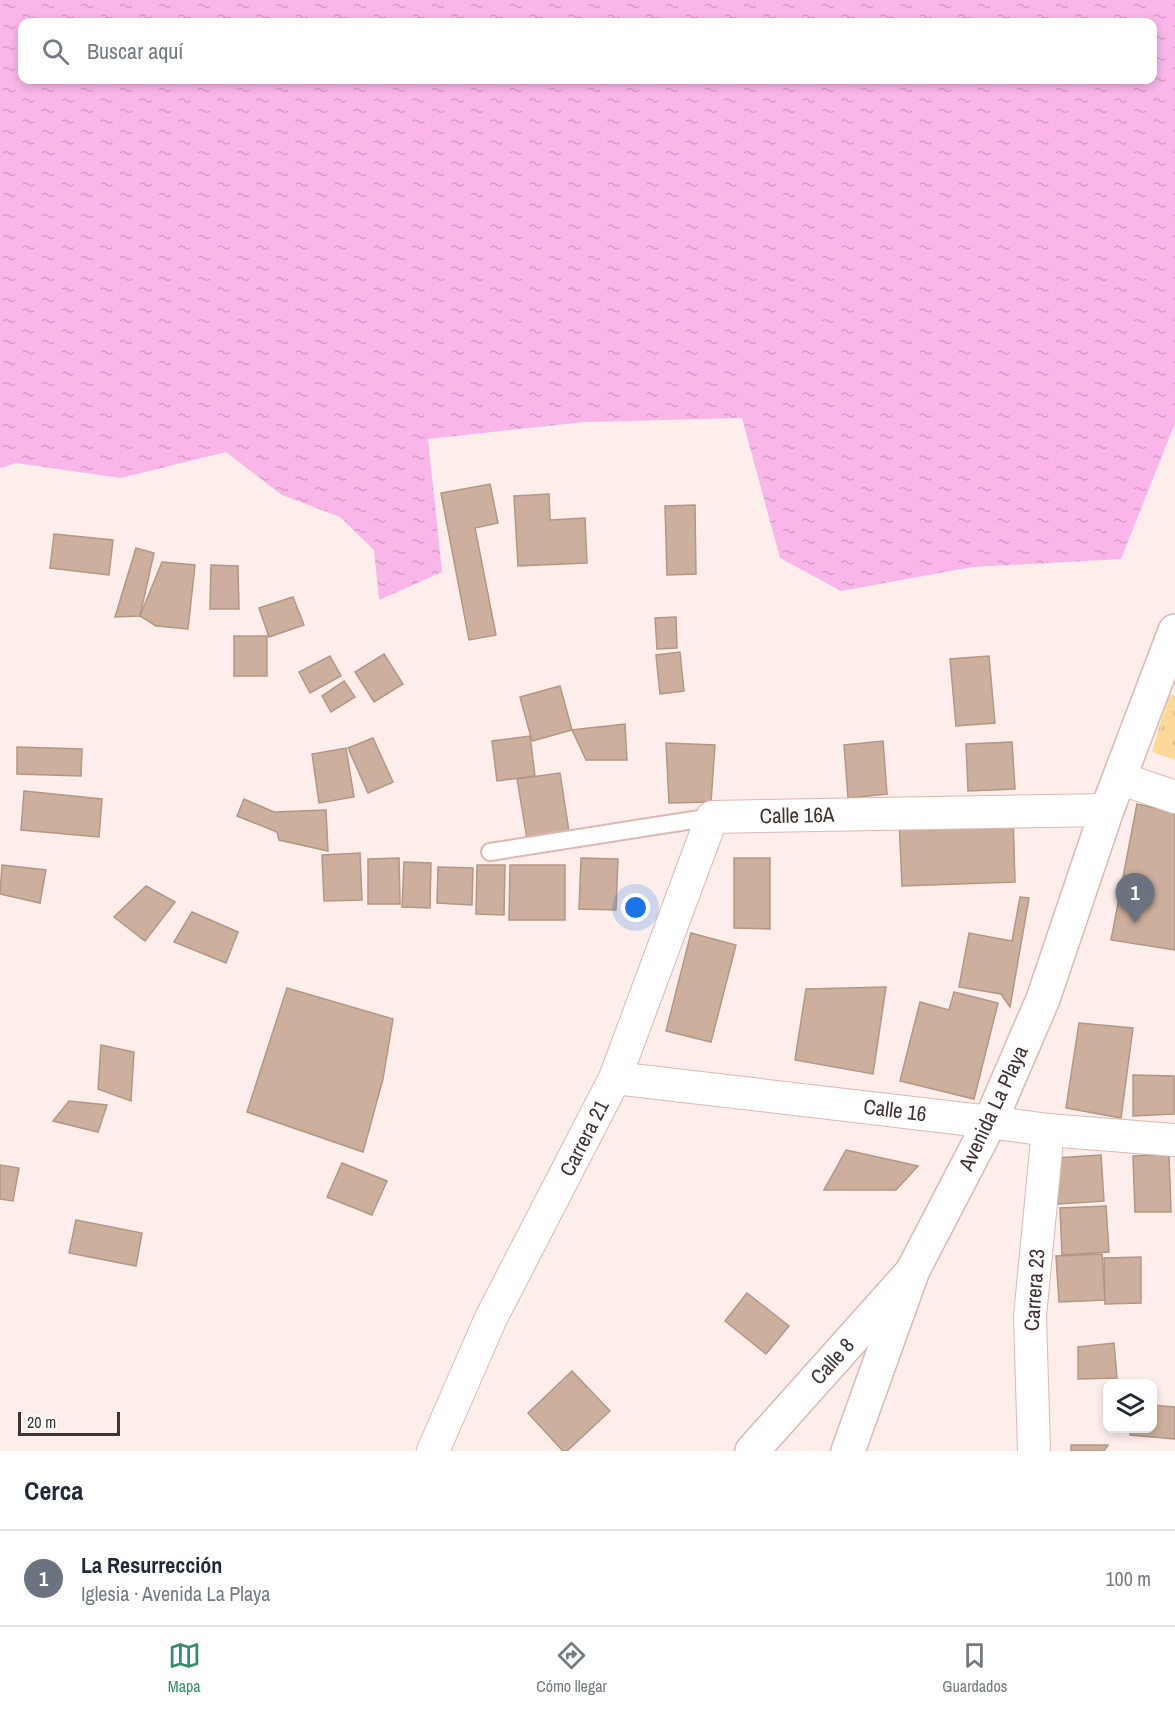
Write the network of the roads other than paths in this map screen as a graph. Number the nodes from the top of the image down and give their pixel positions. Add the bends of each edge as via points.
1 (1175, 631) edge
2 (1123, 769) junction
3 (1175, 796) edge
4 (1107, 810) junction
5 (712, 817) junction
6 (490, 852) dead end
7 (615, 1077) junction
8 (990, 1122) junction
9 (1048, 1130) junction
10 (1175, 1140) edge
11 (913, 1270) junction
12 (433, 1451) edge
13 (752, 1451) edge
14 (848, 1451) edge
15 (1034, 1451) edge

1 - 2 main road, Avenida La Playa
2 - 3 street
2 - 4 main road, Avenida La Playa
4 - 5 street, Calle 16A
4 - 8 main road, Avenida La Playa via 1043,999
5 - 6 lane, Calle 16A
5 - 7 street, Carrera 21
7 - 8 street, Calle 16
7 - 12 street, Carrera 21 via 491,1318
8 - 9 street, Calle 16
8 - 11 main road, Avenida La Playa
9 - 10 street, Calle 16
9 - 15 street, Carrera 23 via 1030,1316
11 - 13 main road, Calle 8
11 - 14 main road, Avenida La Playa

